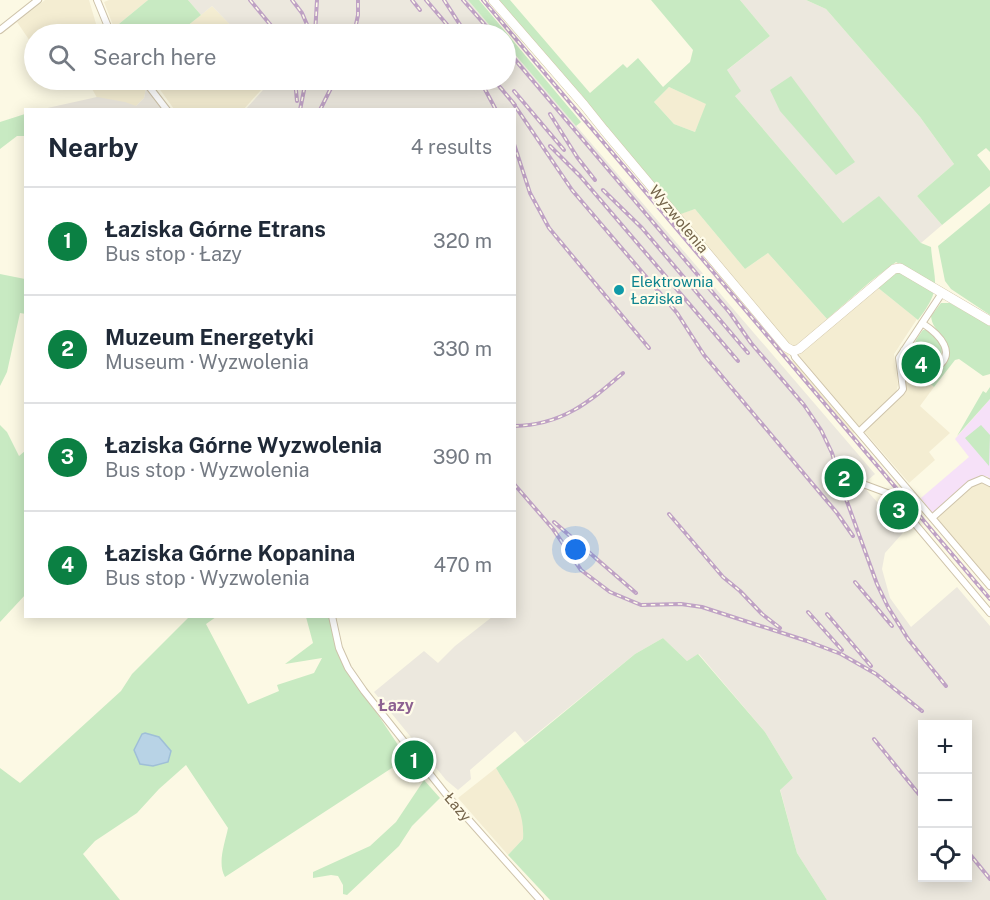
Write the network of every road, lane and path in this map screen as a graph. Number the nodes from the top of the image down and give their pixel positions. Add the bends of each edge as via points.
1 (38, 0) edge
2 (97, 0) edge
3 (493, 0) edge
4 (107, 24) edge
5 (514, 24) edge
6 (516, 27) edge
7 (0, 30) edge
8 (152, 90) edge
9 (165, 108) edge
10 (942, 293) junction
11 (990, 321) edge
12 (922, 322) junction
13 (904, 350) junction
14 (793, 351) junction
15 (860, 431) junction
16 (990, 483) edge
17 (863, 484) dead end
18 (932, 518) junction
19 (990, 586) edge
20 (990, 613) edge
21 (332, 618) edge
22 (540, 900) edge

1 - 7 street
2 - 4 street
3 - 5 street, Wyzwolenia
6 - 14 street, Wyzwolenia
8 - 9 street
10 - 11 street
10 - 12 street
10 - 14 street via 900,268 894,269
12 - 13 street
12 - 13 street via 943,341 945,359 933,370 927,369
13 - 15 street via 899,358 903,389
14 - 15 street
15 - 18 street
16 - 18 street via 982,479 970,484
17 - 20 street via 890,494
18 - 19 street
21 - 22 street, Łazy via 339,648 364,691 445,793

